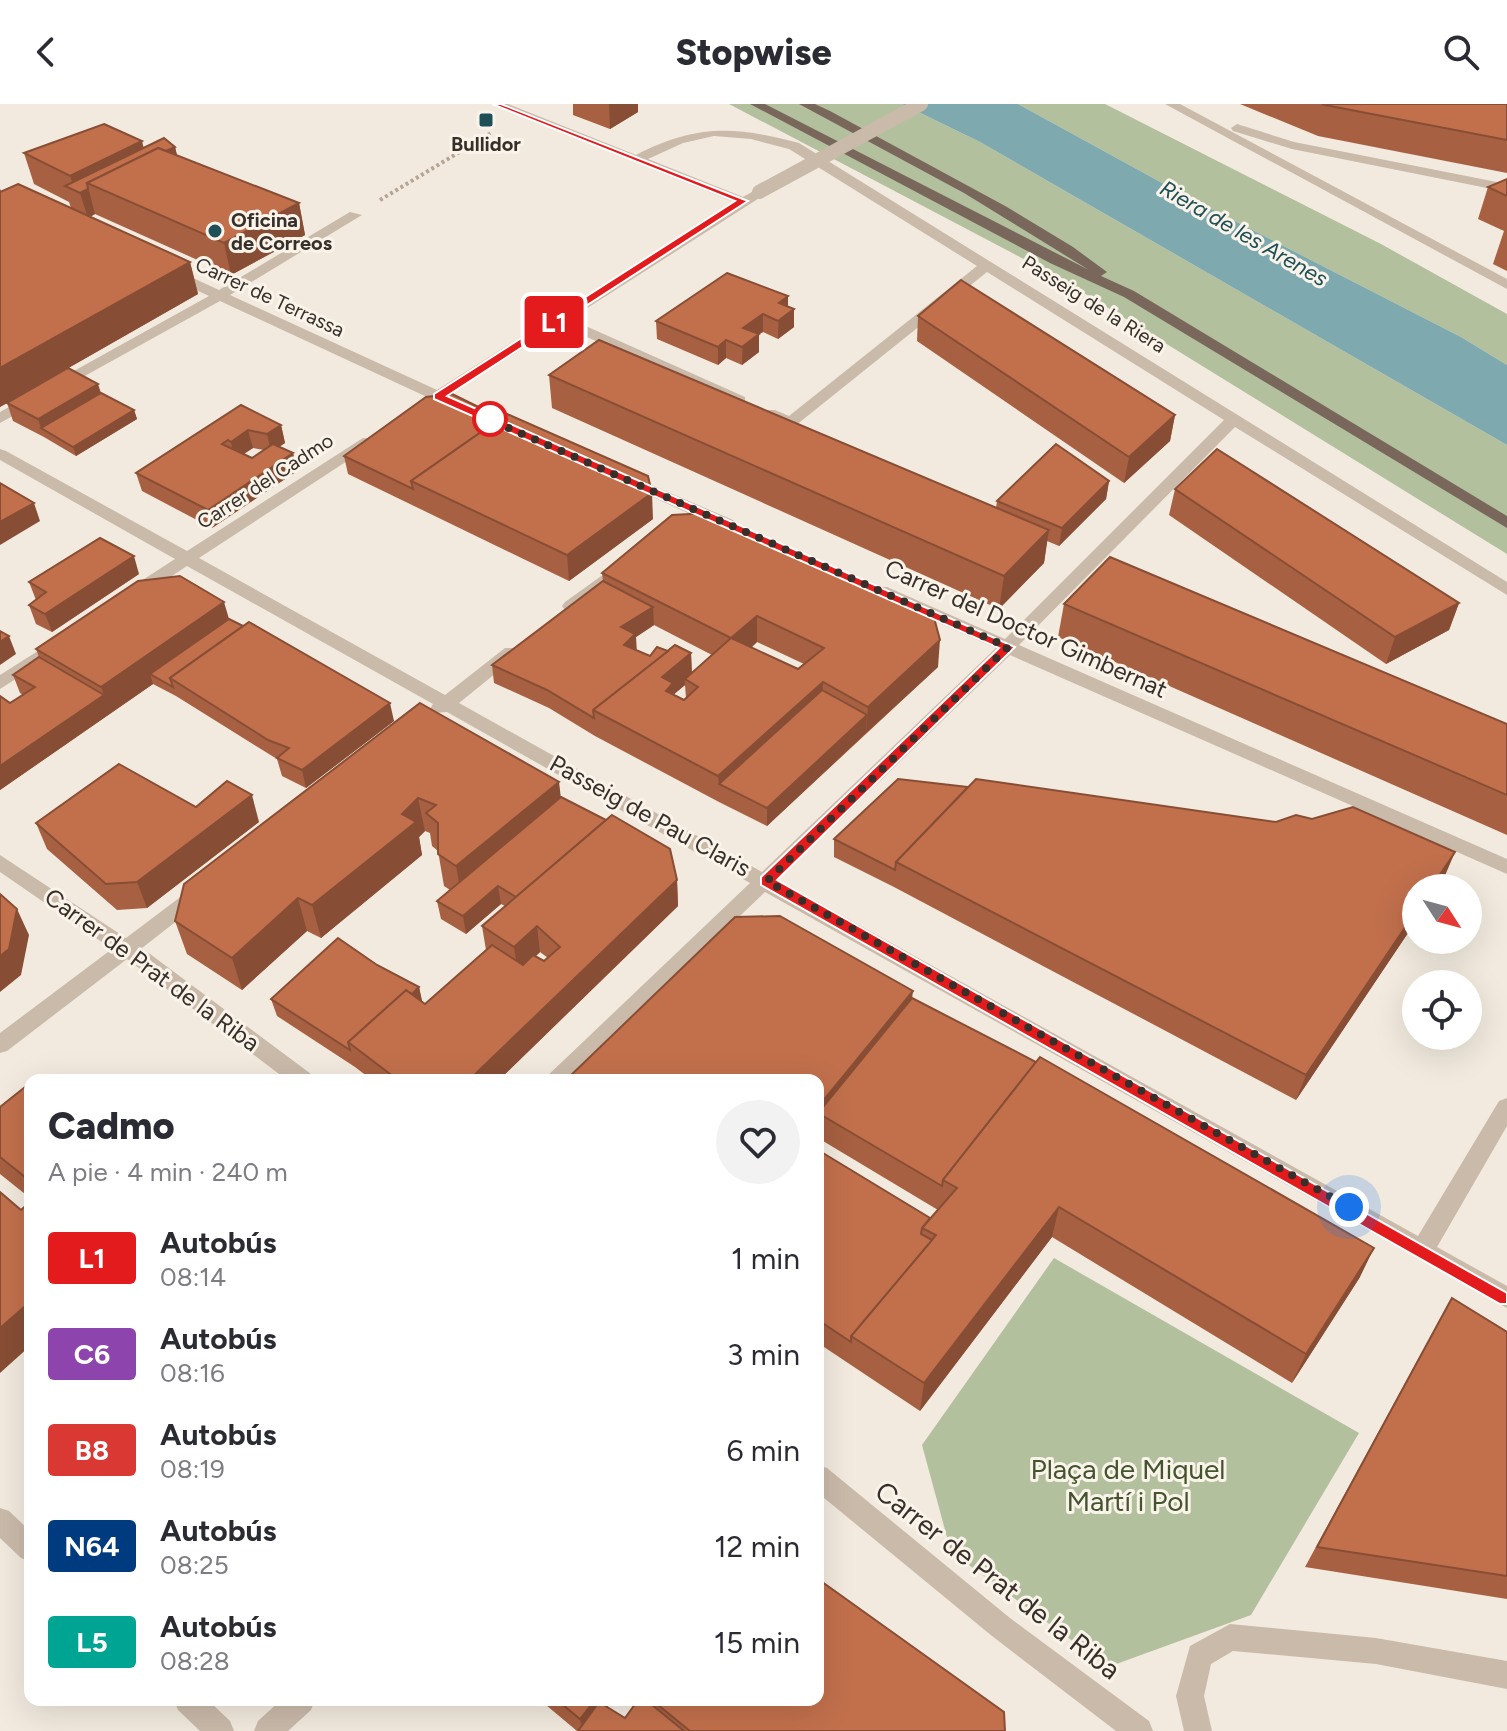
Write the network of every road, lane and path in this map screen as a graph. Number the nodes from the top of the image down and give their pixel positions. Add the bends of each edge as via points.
1 (497, 104) edge
2 (756, 104) edge
3 (805, 104) edge
4 (921, 104) edge
5 (1171, 104) edge
6 (1195, 114) junction
7 (493, 131) dead end
8 (1334, 153) junction
9 (638, 159) junction
10 (1322, 185) junction
11 (1507, 188) edge
12 (742, 201) junction
13 (355, 215) joint
14 (988, 264) junction
15 (163, 270) edge
16 (1507, 285) edge
17 (1129, 294) junction
18 (219, 296) junction
19 (559, 319) junction
20 (438, 396) junction
21 (412, 413) edge
22 (478, 414) edge
23 (0, 418) edge
24 (1235, 418) junction
25 (387, 429) edge
26 (0, 454) edge
27 (611, 473) edge
28 (1507, 523) edge
29 (737, 528) edge
30 (645, 548) edge
31 (186, 558) junction
32 (866, 585) edge
33 (1507, 590) edge
34 (112, 608) edge
35 (558, 616) edge
36 (75, 633) edge
37 (521, 645) edge
38 (1008, 647) junction
39 (0, 683) edge
40 (447, 703) junction
41 (422, 721) edge
42 (0, 862) edge
43 (1507, 867) edge
44 (215, 881) edge
45 (767, 881) junction
46 (126, 950) junction
47 (0, 1045) edge
48 (295, 1074) edge
49 (560, 1074) edge
50 (1507, 1107) edge
51 (1423, 1249) junction
52 (1507, 1298) edge
53 (824, 1482) edge
54 (0, 1520) edge
55 (24, 1543) edge
56 (1507, 1675) edge
57 (194, 1706) edge
58 (295, 1706) edge
59 (220, 1731) edge
60 (268, 1731) edge
61 (1139, 1731) edge
62 (1198, 1731) edge

1 - 9 street
2 - 17 main road
3 - 17 main road via 1020,219
4 - 12 street, bridge
5 - 6 street
6 - 8 street
6 - 10 street
7 - 13 path
8 - 10 street via 1310,159 1305,169
8 - 11 street
9 - 12 street
9 - 14 street, Passeig de la Riera via 700,133 748,133 794,146
10 - 16 street
12 - 19 street
13 - 18 street
14 - 19 street via 790,423
14 - 24 street, Passeig de la Riera
15 - 18 street, Carrer de Terrassa
17 - 28 main road
18 - 20 street, Carrer de Terrassa
18 - 23 street
19 - 20 street
20 - 21 street
20 - 22 street
24 - 33 street, Passeig de la Riera
24 - 38 street
25 - 31 street, Carrer del Cadmo
26 - 31 street, Passeig de Pau Claris
27 - 29 street via 688,514
30 - 35 street
31 - 34 street, Carrer del Cadmo
31 - 40 street, Passeig de Pau Claris
32 - 38 street, Carrer del Doctor Gimbernat
36 - 39 street
37 - 40 street
38 - 43 street, Carrer del Doctor Gimbernat
38 - 45 street
40 - 41 street
40 - 45 street, Passeig de Pau Claris
42 - 46 street, Carrer de Prat de la Riba
44 - 46 street
45 - 49 street
45 - 51 street, Passeig de Pau Claris
46 - 47 street
46 - 48 street, Carrer de Prat de la Riba
50 - 51 street
51 - 52 street, Passeig de Pau Claris
53 - 61 street, Carrer de Prat de la Riba via 1001,1627
54 - 55 street
56 - 62 street via 1376,1651 1230,1637 1200,1656 1190,1696
57 - 59 street
58 - 60 street

